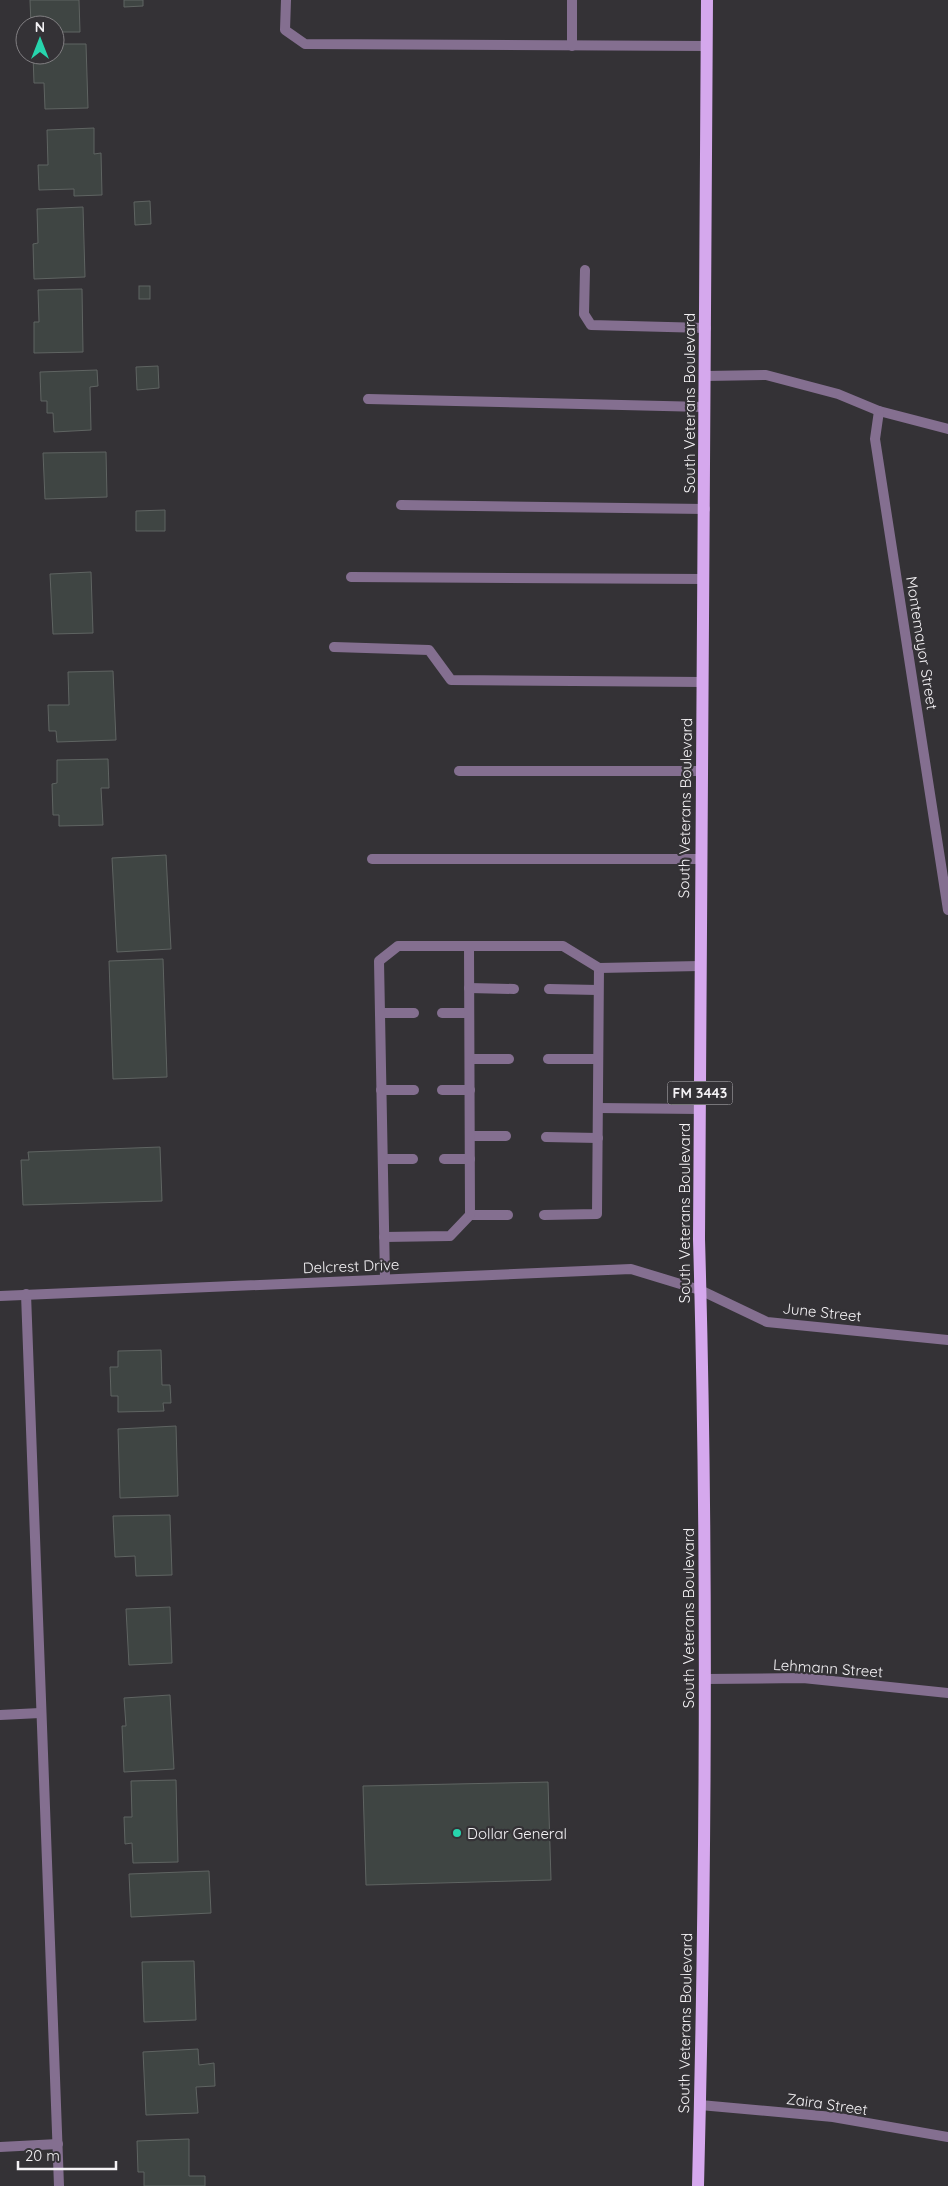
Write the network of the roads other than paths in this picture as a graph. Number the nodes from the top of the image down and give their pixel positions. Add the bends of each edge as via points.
1 (286, 0) edge
2 (572, 0) edge
3 (707, 0) edge
4 (572, 46) junction
5 (706, 46) junction
6 (585, 270) dead end
7 (706, 328) junction
8 (706, 376) junction
9 (368, 399) dead end
10 (705, 407) junction
11 (880, 410) junction
12 (948, 429) edge
13 (401, 505) dead end
14 (705, 509) junction
15 (351, 577) dead end
16 (704, 579) junction
17 (334, 647) dead end
18 (703, 682) junction
19 (702, 770) junction
20 (459, 771) dead end
21 (701, 859) junction
22 (372, 860) dead end
23 (948, 910) edge
24 (469, 946) junction
25 (700, 966) junction
26 (599, 968) junction
27 (469, 988) junction
28 (514, 989) dead end
29 (549, 989) dead end
30 (598, 990) junction
31 (380, 1012) junction
32 (414, 1013) dead end
33 (442, 1013) dead end
34 (469, 1013) junction
35 (470, 1059) junction
36 (509, 1059) dead end
37 (548, 1059) dead end
38 (598, 1059) junction
39 (382, 1090) junction
40 (414, 1090) dead end
41 (442, 1090) dead end
42 (470, 1090) junction
43 (598, 1108) junction
44 (700, 1109) junction
45 (470, 1136) junction
46 (506, 1136) dead end
47 (546, 1137) dead end
48 (598, 1138) junction
49 (383, 1159) junction
50 (413, 1159) dead end
51 (444, 1159) dead end
52 (470, 1159) junction
53 (470, 1215) junction
54 (508, 1215) dead end
55 (544, 1215) dead end
56 (384, 1237) junction
57 (385, 1279) junction
58 (700, 1290) junction
59 (26, 1294) junction
60 (0, 1296) edge
61 (948, 1340) edge
62 (705, 1679) junction
63 (948, 1693) edge
64 (40, 1713) junction
65 (0, 1715) edge
66 (700, 2105) junction
67 (948, 2137) edge
68 (58, 2144) junction
69 (0, 2147) edge
70 (59, 2186) edge
71 (698, 2186) edge

1 - 4 street via 286,30 305,44
2 - 4 street
3 - 5 main road, South Veterans Boulevard / FM 3443
4 - 5 street
5 - 7 main road, South Veterans Boulevard / FM 3443
6 - 7 street via 584,314 591,325
7 - 8 main road, South Veterans Boulevard / FM 3443
8 - 10 main road, South Veterans Boulevard / FM 3443
8 - 11 street via 766,375 838,394
9 - 10 street
10 - 14 main road, South Veterans Boulevard / FM 3443
11 - 12 street
11 - 23 street, Montemayor Street via 875,439
13 - 14 street
14 - 16 main road, South Veterans Boulevard / FM 3443
15 - 16 street
16 - 18 main road, South Veterans Boulevard / FM 3443
17 - 18 street via 428,650 451,680
18 - 19 main road, South Veterans Boulevard / FM 3443
19 - 20 street
19 - 21 main road, South Veterans Boulevard / FM 3443
21 - 22 street
21 - 25 main road, South Veterans Boulevard / FM 3443
24 - 26 street via 563,946
24 - 27 street
24 - 31 street via 398,946 379,961
25 - 26 street
25 - 44 main road, South Veterans Boulevard / FM 3443
26 - 30 street
27 - 28 street
27 - 34 street
29 - 30 street
30 - 38 street
31 - 32 street
31 - 39 street
33 - 34 street
34 - 35 street
35 - 36 street
35 - 42 street
37 - 38 street
38 - 43 street
39 - 40 street
39 - 49 street
41 - 42 street
42 - 45 street
43 - 44 street
43 - 48 street
44 - 58 main road, South Veterans Boulevard / FM 3443
45 - 46 street
45 - 52 street
47 - 48 street
48 - 55 street via 597,1214
49 - 50 street
49 - 56 street
51 - 52 street
52 - 53 street
53 - 54 street
53 - 56 street via 450,1236
56 - 57 street
57 - 58 street, Delcrest Drive via 631,1268
57 - 59 street, Delcrest Drive
58 - 61 street, June Street via 767,1322
58 - 62 main road, South Veterans Boulevard / FM 3443
59 - 60 street, Delcrest Drive
59 - 64 street
62 - 63 street, Lehmann Street via 804,1678
62 - 66 main road, South Veterans Boulevard / FM 3443
64 - 65 street
64 - 68 street
66 - 67 street, Zaira Street via 833,2117
66 - 71 main road, South Veterans Boulevard / FM 3443
68 - 69 street
68 - 70 street

